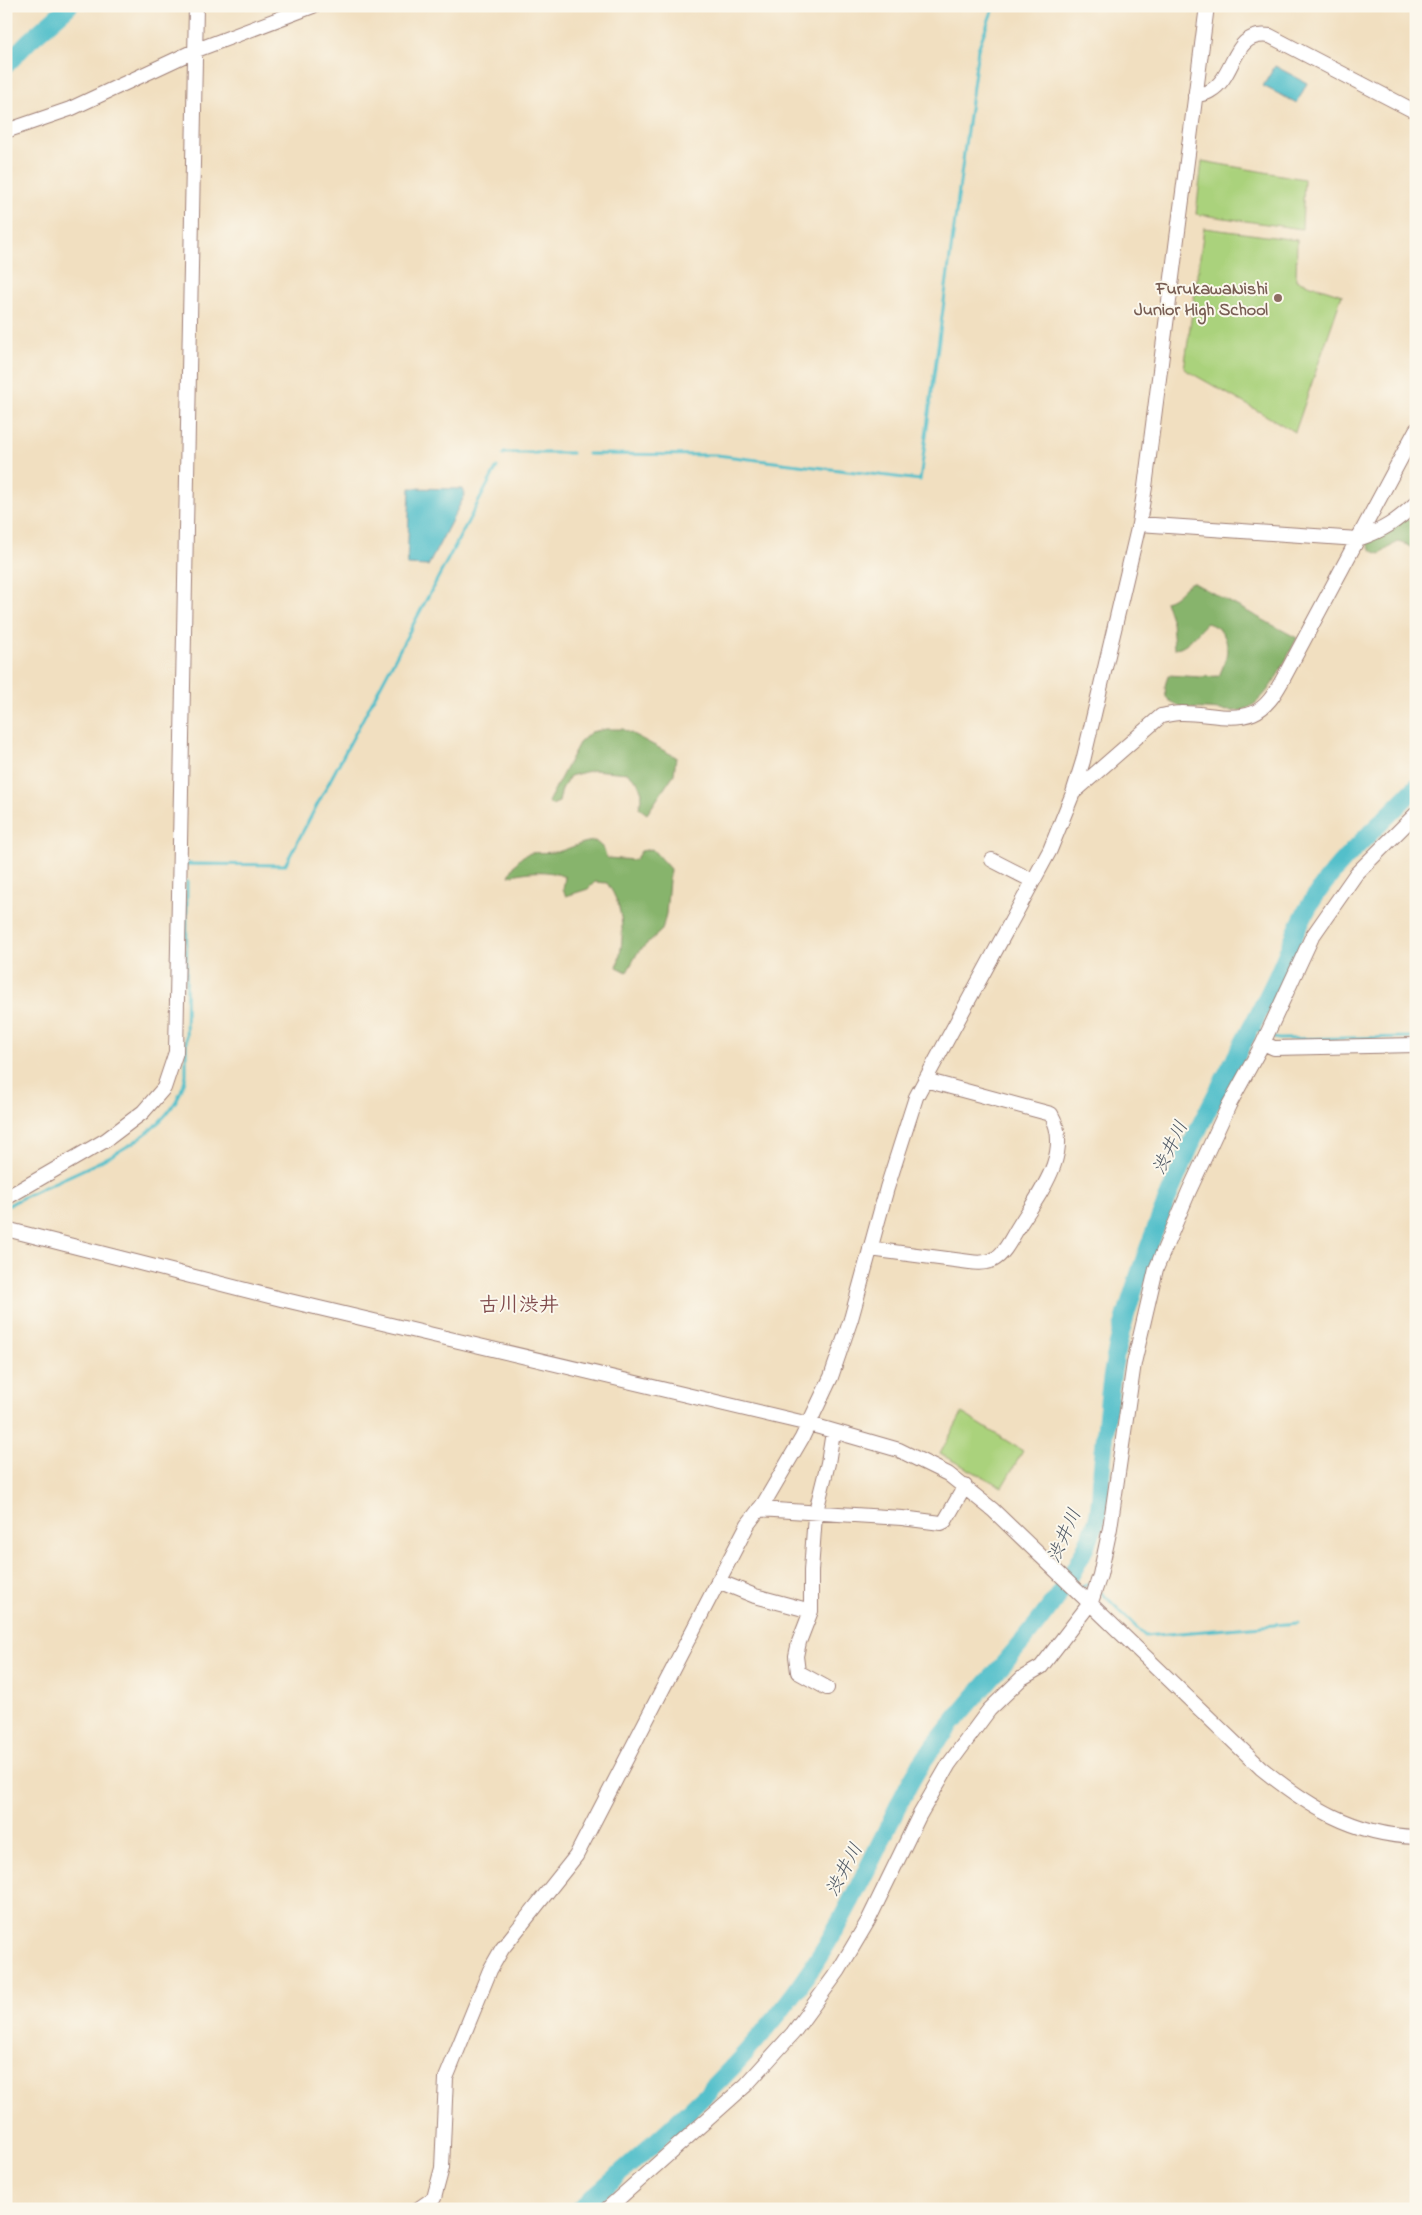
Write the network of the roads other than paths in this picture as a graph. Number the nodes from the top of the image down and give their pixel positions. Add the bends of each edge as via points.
1 (196, 6) edge
2 (313, 6) edge
3 (1207, 6) edge
4 (194, 51) junction
5 (1195, 96) junction
6 (1416, 112) edge
7 (6, 132) edge
8 (1416, 430) edge
9 (1416, 503) edge
10 (1139, 524) junction
11 (1358, 539) junction
12 (1073, 793) junction
13 (1416, 814) edge
14 (992, 860) dead end
15 (1033, 881) junction
16 (1263, 1043) junction
17 (1416, 1045) edge
18 (926, 1080) junction
19 (6, 1198) edge
20 (6, 1229) edge
21 (870, 1249) junction
22 (809, 1424) junction
23 (833, 1432) junction
24 (965, 1486) junction
25 (759, 1508) junction
26 (816, 1512) junction
27 (718, 1581) junction
28 (1088, 1600) junction
29 (811, 1612) junction
30 (827, 1688) dead end
31 (1416, 1837) edge
32 (418, 2209) edge
33 (607, 2209) edge

1 - 4 street
2 - 4 street
3 - 5 street
4 - 7 street via 70,109
4 - 19 street via 176,1052 164,1088 143,1112 106,1140
5 - 6 street via 1211,91 1246,40 1261,35 1270,36
5 - 10 street
8 - 11 street
9 - 11 street via 1383,531
10 - 11 street
10 - 12 street
11 - 12 street via 1274,695 1265,705 1254,713 1236,716 1180,713 1161,716
12 - 15 street via 1050,850
13 - 16 street via 1356,874 1321,923
14 - 15 street
15 - 18 street
16 - 17 street via 1274,1048
16 - 28 street via 1225,1113 1156,1269 1134,1363 1110,1528 1100,1575
18 - 21 street via 906,1125
18 - 21 street via 1051,1114 1058,1126 1059,1137 1051,1175 994,1260 970,1262
20 - 22 street via 281,1299
21 - 22 street via 831,1377
22 - 23 street
22 - 25 street
23 - 24 street via 899,1450 930,1464
23 - 26 street
24 - 26 street via 941,1523
24 - 28 street
25 - 26 street
25 - 27 street
26 - 29 street
27 - 29 street via 755,1596
27 - 32 street via 576,1856 502,1949 490,1970 446,2078 442,2168 434,2198
28 - 31 street via 1261,1768 1296,1796 1353,1825 1375,1832
28 - 33 street via 1042,1667 1022,1678 989,1710 949,1764 919,1816 864,1929 793,2033 746,2085
29 - 30 street via 799,1642 796,1656 798,1672

